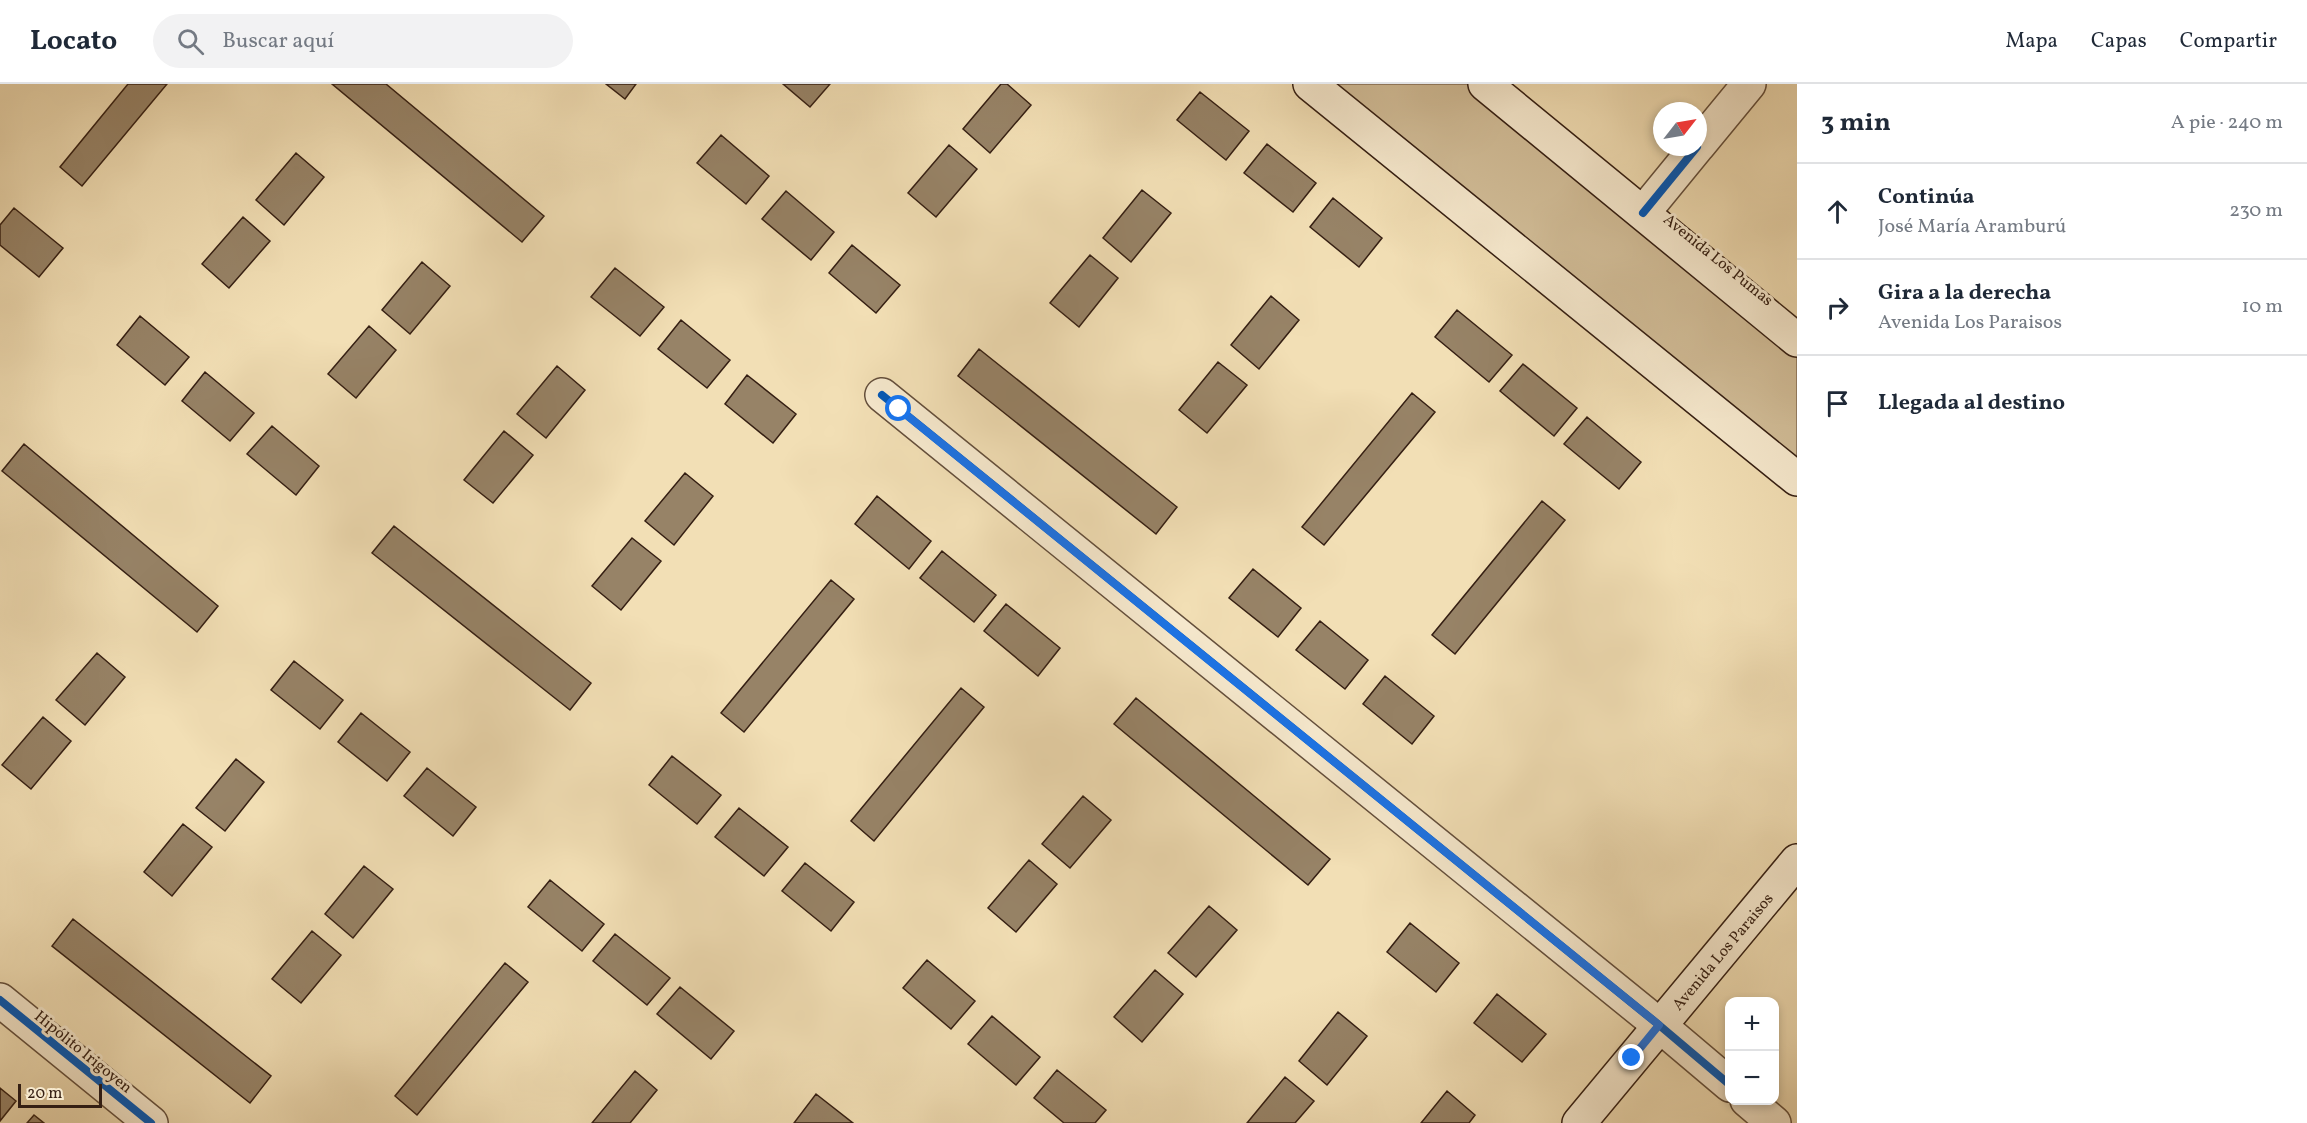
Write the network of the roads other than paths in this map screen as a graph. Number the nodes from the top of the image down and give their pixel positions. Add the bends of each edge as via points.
1 (1310, 84) edge
2 (1485, 84) edge
3 (1749, 84) edge
4 (1707, 135) edge
5 (1690, 156) edge
6 (1643, 213) junction
7 (1797, 340) edge
8 (882, 395) dead end
9 (1797, 478) edge
10 (1797, 861) edge
11 (0, 1000) edge
12 (1659, 1025) junction
13 (1725, 1081) edge
14 (1753, 1105) edge
15 (151, 1123) edge
16 (1579, 1123) edge
17 (1774, 1123) edge

1 - 9 street
2 - 6 street, Avenida Los Pumas
3 - 4 street
5 - 6 street
6 - 7 street, Avenida Los Pumas
8 - 12 street
10 - 12 street, Avenida Los Paraisos
11 - 15 street, Hipólito Irigoyen
12 - 13 street
12 - 16 street, Avenida Los Paraisos
14 - 17 street

